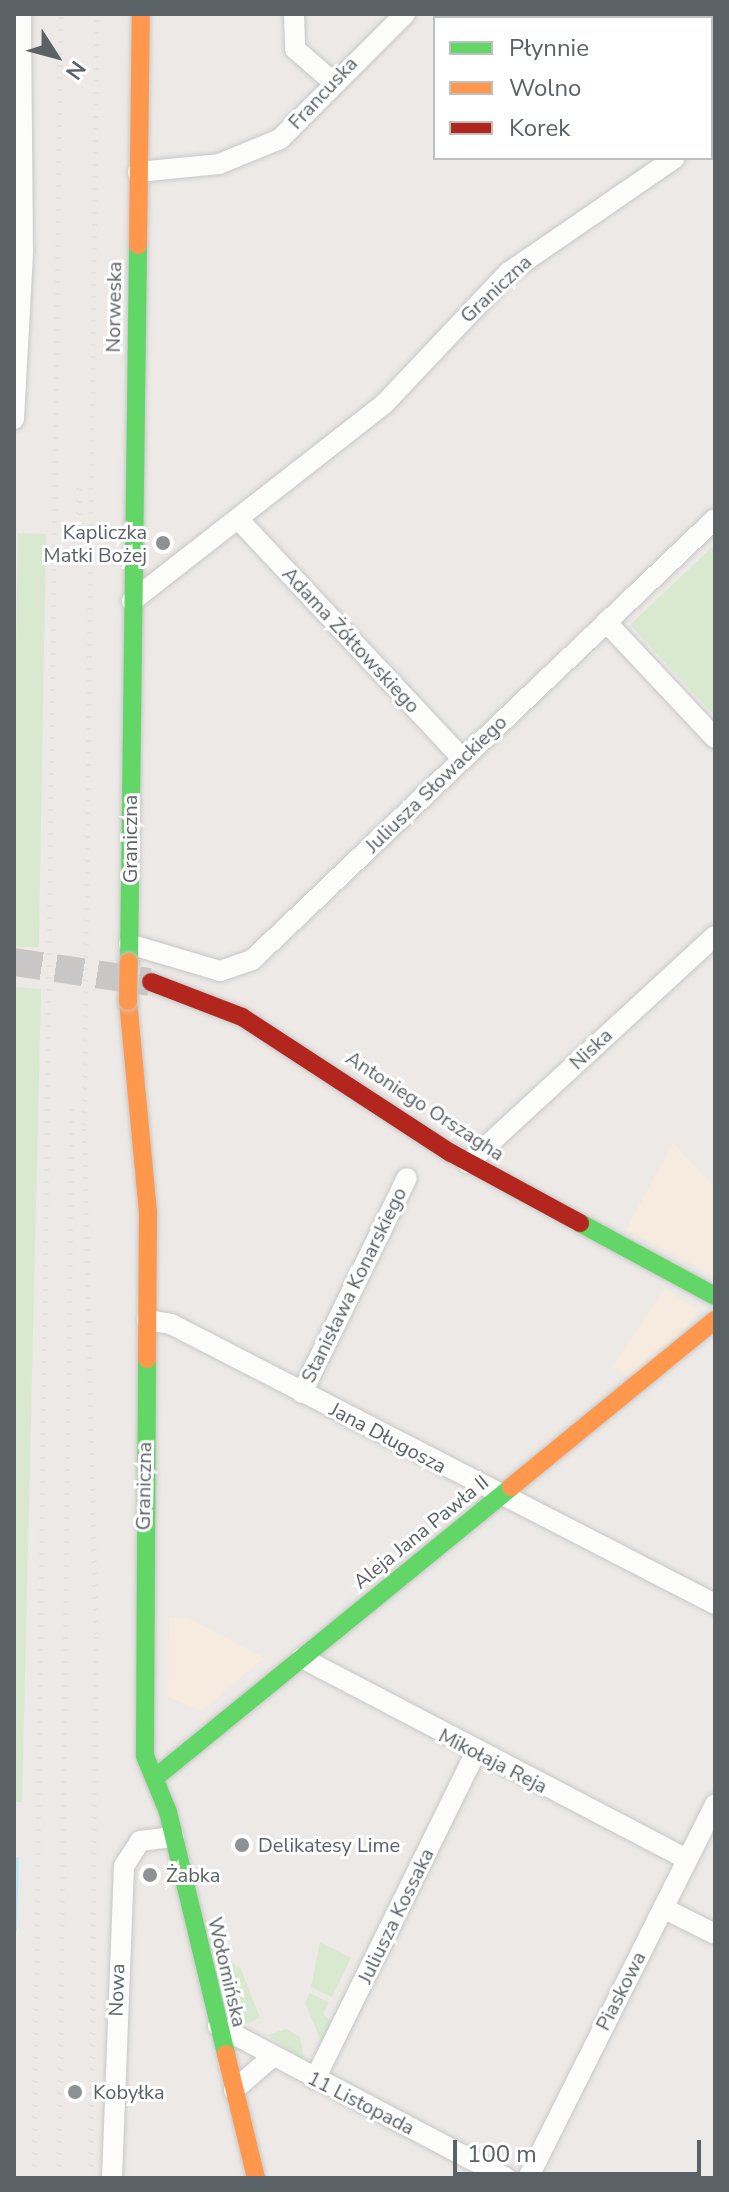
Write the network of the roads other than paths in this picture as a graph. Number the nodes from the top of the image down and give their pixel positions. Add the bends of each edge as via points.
1 (21, 14) edge
2 (141, 14) edge
3 (294, 14) edge
4 (405, 14) edge
5 (333, 82) junction
6 (672, 160) edge
7 (138, 172) junction
8 (14, 419) edge
9 (715, 519) edge
10 (240, 521) junction
11 (132, 601) junction
12 (606, 622) junction
13 (715, 738) edge
14 (463, 759) junction
15 (715, 936) edge
16 (129, 953) junction
17 (151, 982) tunnel mouth
18 (468, 1163) junction
19 (407, 1178) dead end
20 (715, 1296) edge
21 (147, 1320) junction
22 (715, 1320) edge
23 (302, 1393) junction
24 (500, 1496) junction
25 (715, 1604) edge
26 (302, 1658) junction
27 (476, 1752) junction
28 (156, 1777) junction
29 (715, 1804) edge
30 (174, 1837) junction
31 (687, 1859) junction
32 (663, 1908) junction
33 (715, 1934) edge
34 (218, 2026) junction
35 (272, 2057) junction
36 (315, 2079) junction
37 (234, 2090) junction
38 (112, 2178) edge
39 (256, 2178) edge
40 (506, 2178) edge
41 (528, 2178) edge

1 - 8 street via 23,251
2 - 7 street, Norweska
3 - 5 street via 295,49
4 - 5 street, Francuska
5 - 7 street, Francuska via 280,139 219,164
6 - 10 street, Graniczna via 509,272 385,403
7 - 11 street, Norweska
9 - 12 street, Juliusza Słowackiego
10 - 11 street, Graniczna
10 - 14 street, Adama Żółtowskiego
11 - 16 street, Graniczna
12 - 13 street
12 - 14 street, Juliusza Słowackiego
14 - 16 street, Juliusza Słowackiego via 242,967 220,971
15 - 18 street, Niska
16 - 21 street, Graniczna, bridge via 128,1001 145,1150
17 - 18 street, Antoniego Orszagha via 218,1006 295,1047
18 - 20 street, Antoniego Orszagha
19 - 23 street, Stanisława Konarskiego
21 - 23 street, Jana Długosza via 171,1324
21 - 28 street, Graniczna via 142,1731
22 - 24 street, Aleja Jana Pawła II
23 - 24 street, Jana Długosza
24 - 25 street, Jana Długosza
24 - 26 street, Aleja Jana Pawła II
26 - 27 street, Mikołaja Reja
26 - 28 street, Aleja Jana Pawła II
27 - 31 street, Mikołaja Reja
27 - 36 street, Juliusza Kossaka
28 - 30 street, Wołomińska
29 - 31 street, Piaskowa
30 - 34 street, Wołomińska
30 - 38 street, Nowa via 140,1841 124,1866
31 - 32 street, Piaskowa
32 - 33 street
32 - 41 street, Piaskowa
34 - 35 street, 11 Listopada
34 - 37 street, Wołomińska
35 - 36 street, 11 Listopada
35 - 37 street
36 - 40 street, 11 Listopada
37 - 39 street, Wołomińska

